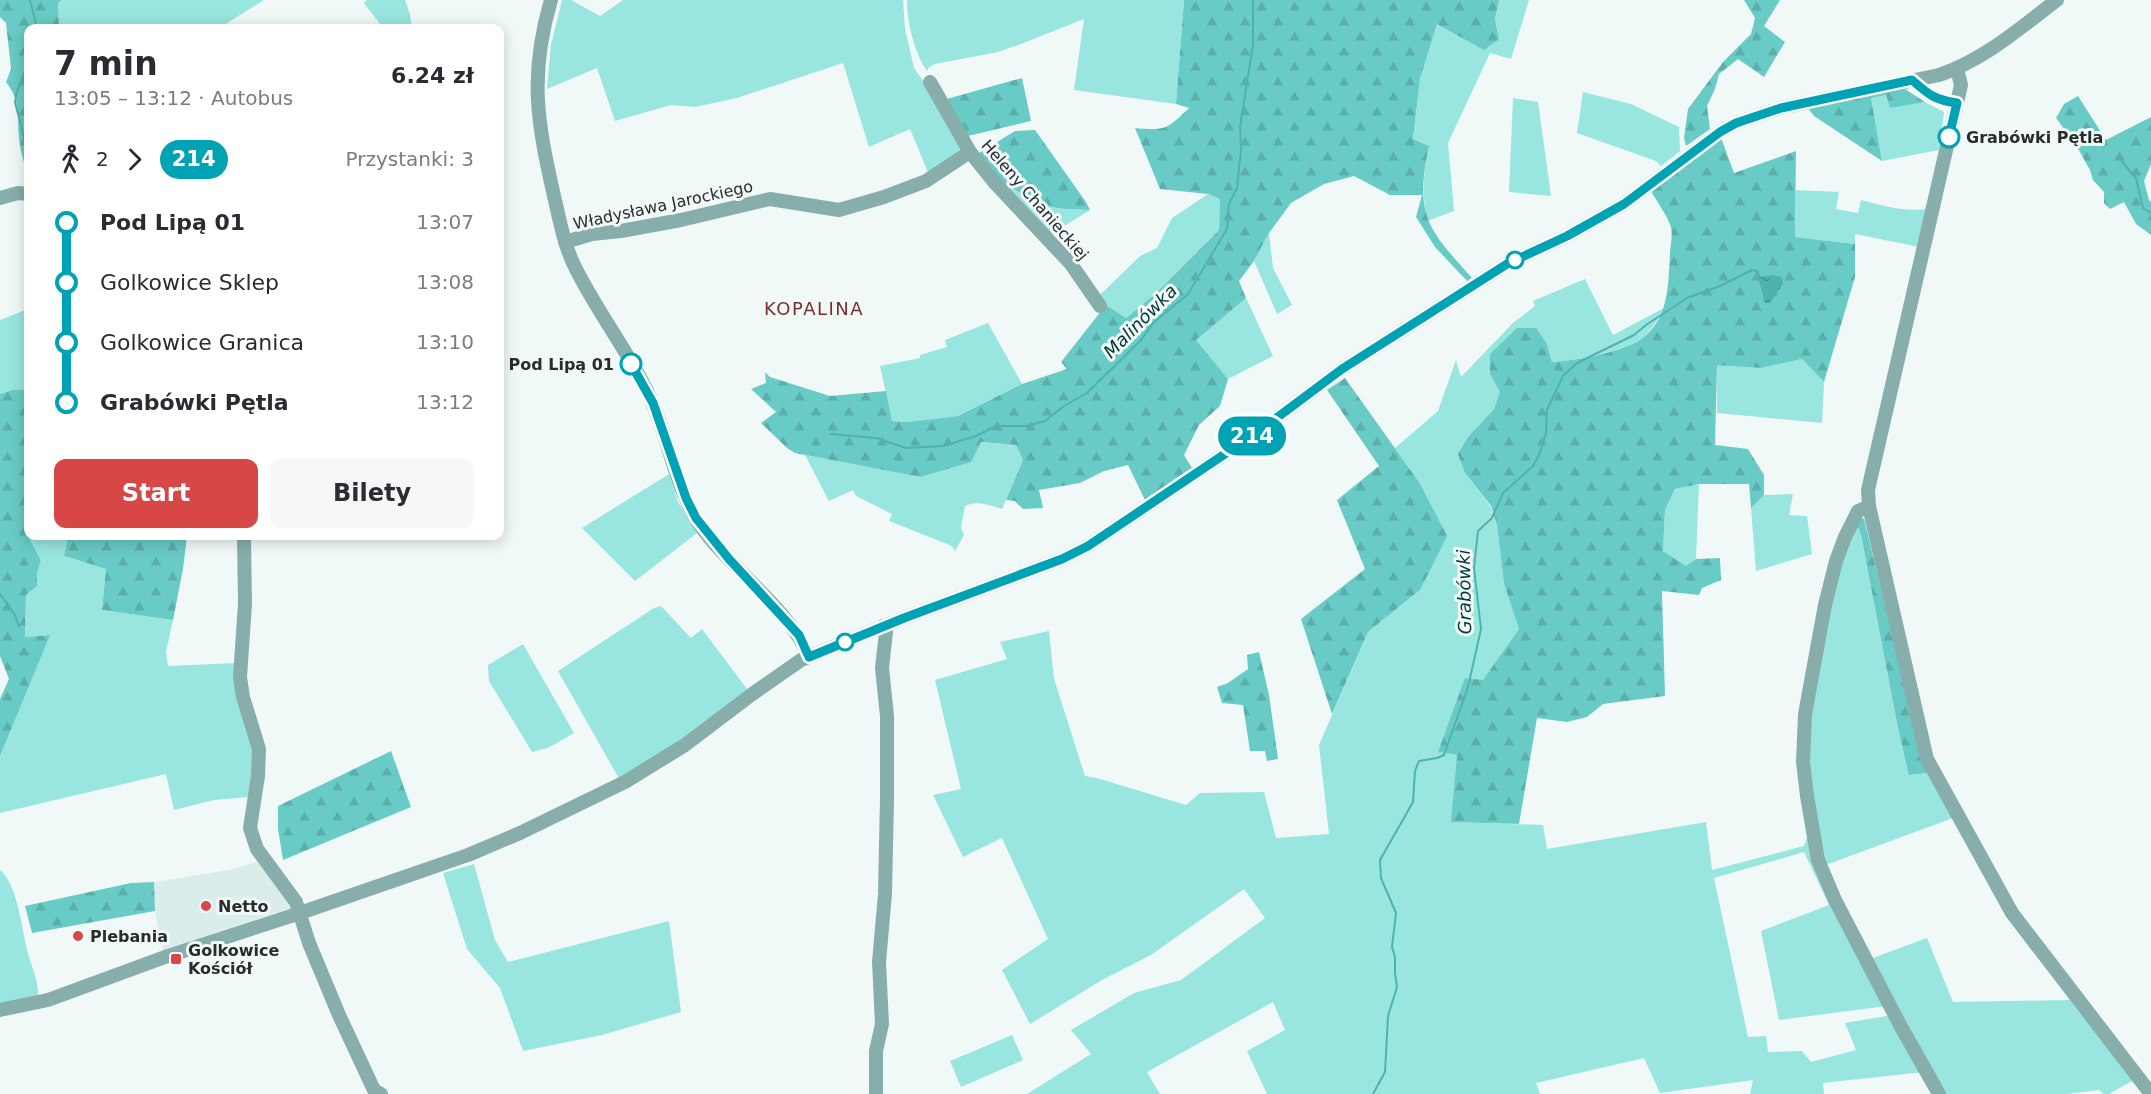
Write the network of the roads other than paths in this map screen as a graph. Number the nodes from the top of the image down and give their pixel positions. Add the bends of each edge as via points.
1 (551, 0) edge
2 (2057, 0) edge
3 (1957, 69) junction
4 (930, 82) dead end
5 (970, 152) junction
6 (24, 194) edge
7 (0, 198) edge
8 (565, 242) junction
9 (1100, 306) dead end
10 (1869, 506) junction
11 (244, 540) edge
12 (883, 626) junction
13 (809, 657) junction
14 (300, 913) junction
15 (0, 1010) edge
16 (381, 1094) edge
17 (876, 1094) edge
18 (1939, 1094) edge
19 (2151, 1094) edge

1 - 8 street via 538,62 537,103
2 - 3 street
3 - 10 street via 1961,85 1870,479
3 - 12 street via 1781,108 1736,123 1624,204 1507,264 1342,369 1259,431 1088,546
4 - 5 street, Heleny Chanieckiej
5 - 8 street, Władysława Jarockiego via 926,181 838,210 770,199
5 - 9 street, Heleny Chanieckiej via 1071,264
6 - 7 street
8 - 13 street via 581,280 648,392 696,518 799,635
10 - 18 street via 1858,512 1845,537 1825,605 1805,714 1803,762 1807,796 1818,860 1835,900
10 - 19 street via 1927,759 2012,913
11 - 14 street via 240,677 259,749 250,828 257,849
12 - 13 street
12 - 17 street via 887,798 879,962 882,1024 876,1051
13 - 14 street via 791,666 685,745 578,806 468,855
14 - 15 street via 36,1004
14 - 16 street via 339,1015 374,1090

